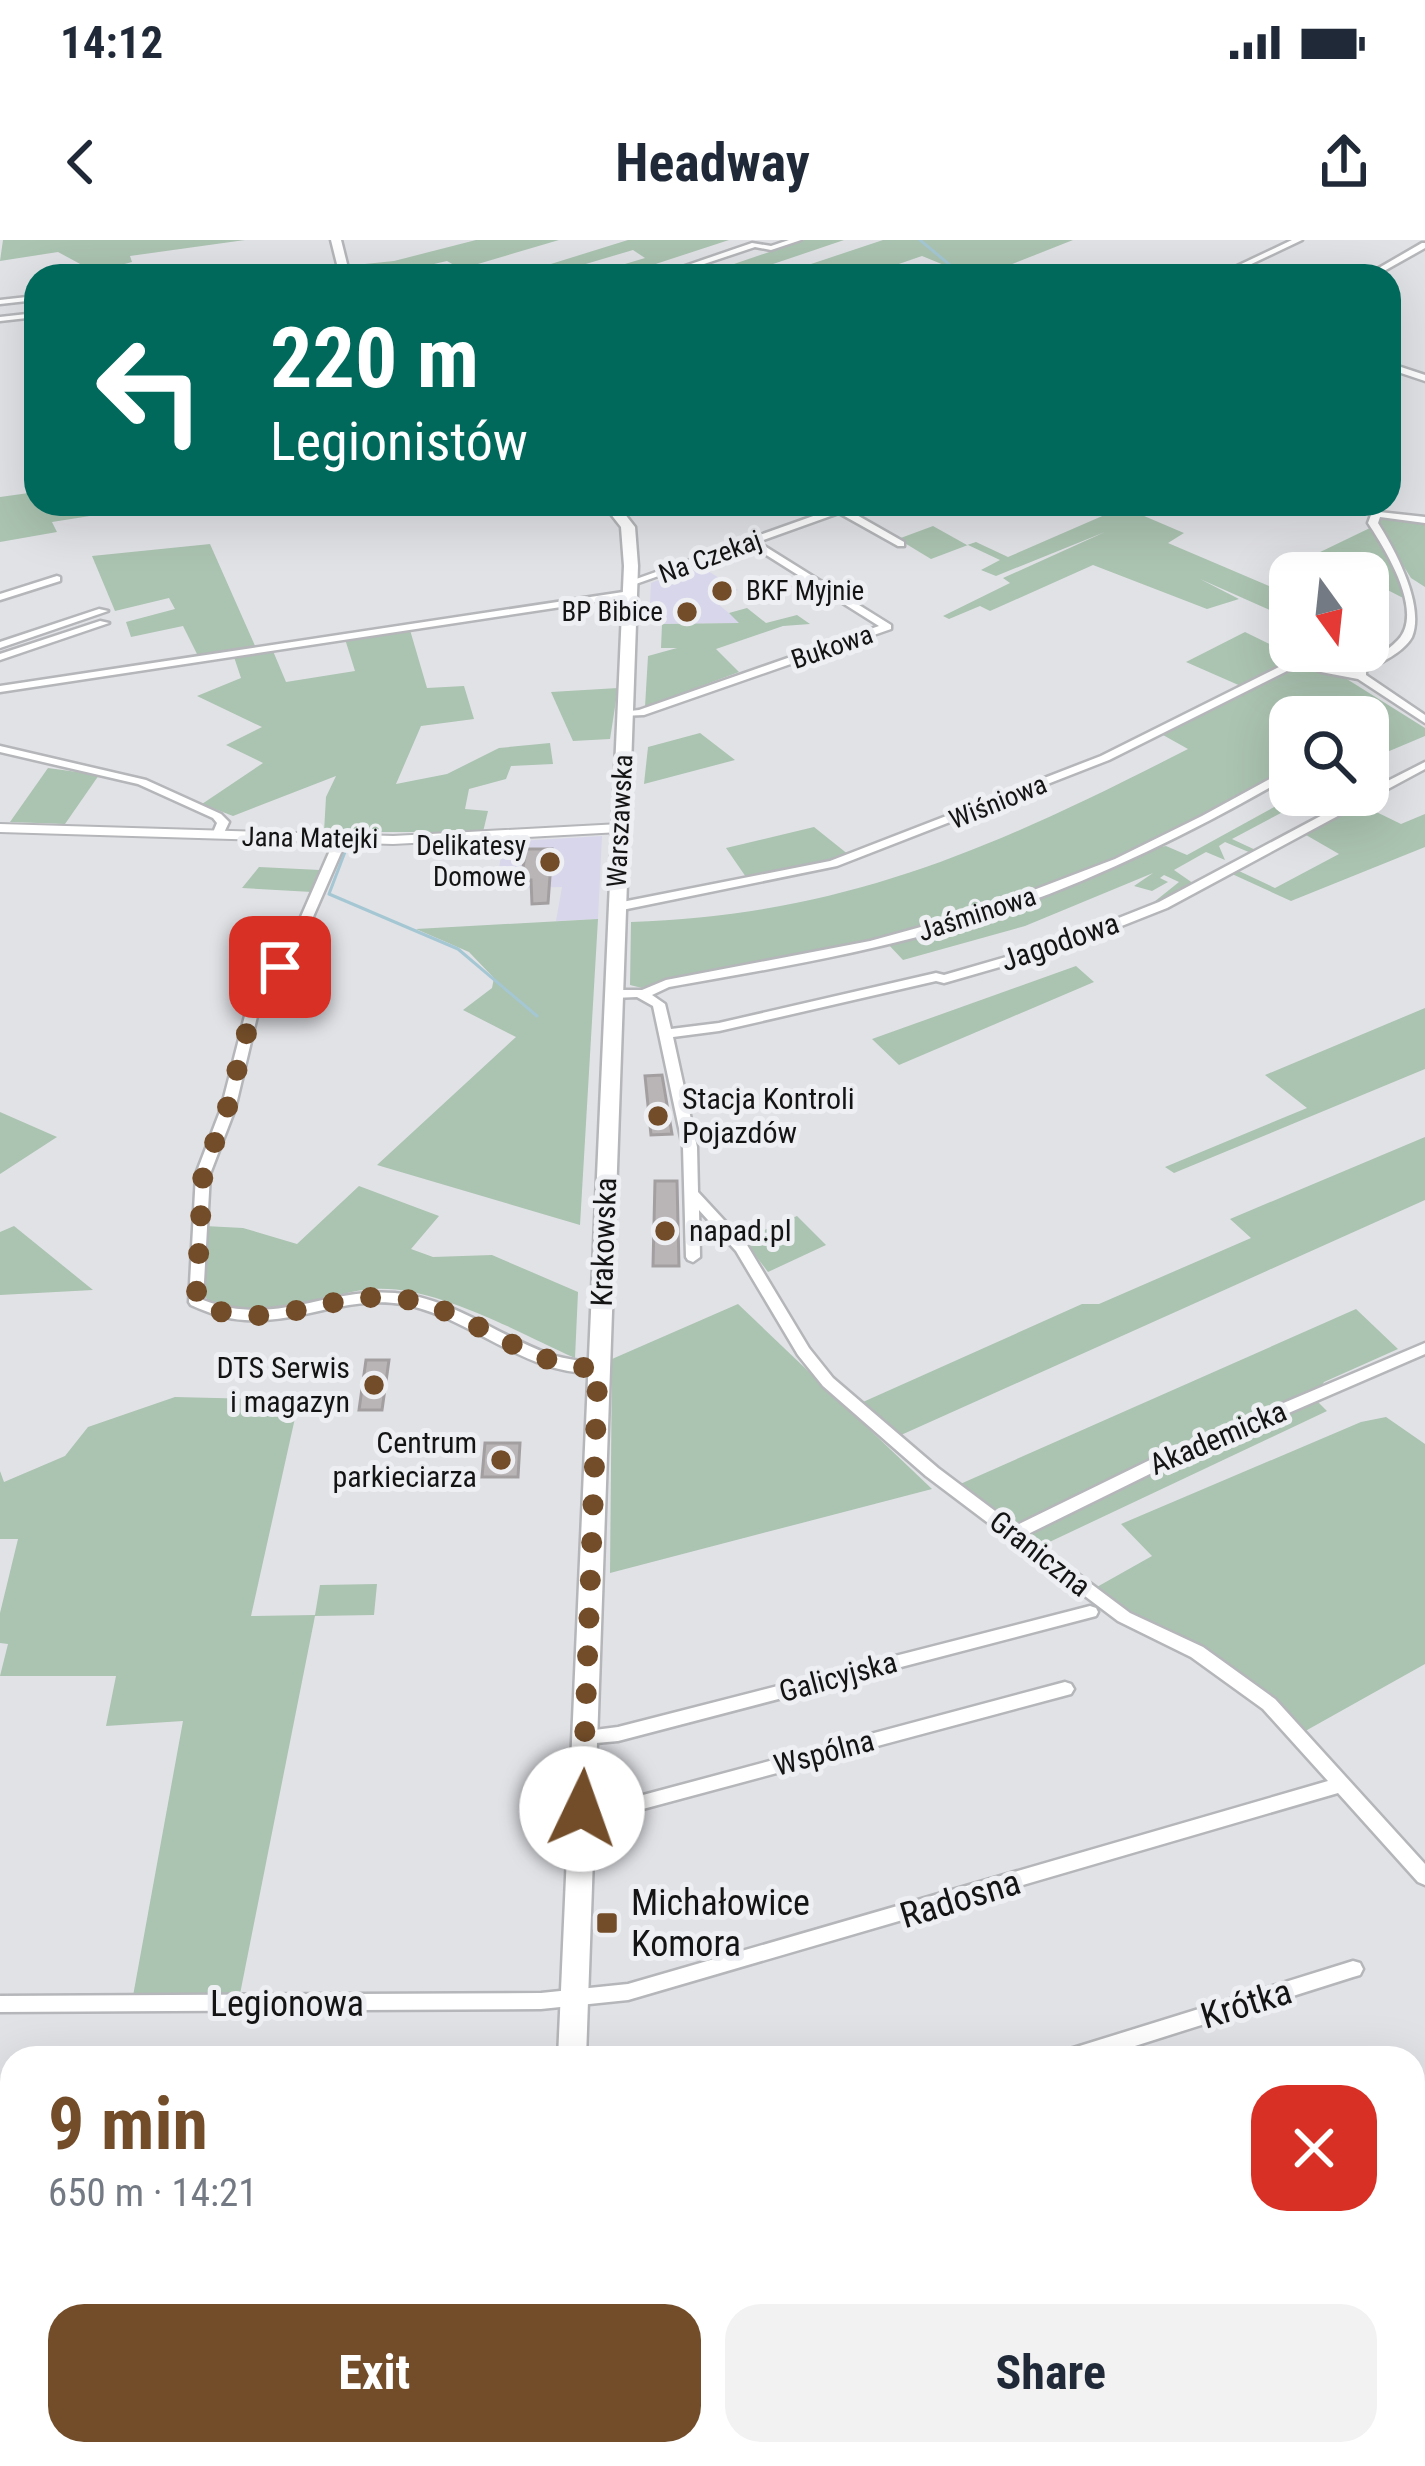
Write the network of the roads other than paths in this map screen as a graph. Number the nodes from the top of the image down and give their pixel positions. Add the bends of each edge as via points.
1 (797, 240) edge
2 (1298, 240) edge
3 (1425, 245) edge
4 (696, 264) edge
5 (1246, 264) edge
6 (1391, 264) edge
7 (618, 516) edge
8 (824, 516) edge
9 (852, 516) edge
10 (1375, 516) edge
11 (1392, 516) edge
12 (1425, 520) edge
13 (752, 542) junction
14 (901, 544) dead end
15 (57, 579) dead end
16 (630, 588) junction
17 (0, 597) edge
18 (0, 645) edge
19 (0, 657) edge
20 (1361, 676) junction
21 (0, 689) edge
22 (625, 714) junction
23 (1425, 720) edge
24 (0, 749) edge
25 (1425, 765) edge
26 (1269, 782) edge
27 (0, 828) edge
28 (620, 828) junction
29 (218, 836) junction
30 (340, 839) junction
31 (616, 907) junction
32 (613, 994) junction
33 (643, 994) junction
34 (665, 1034) junction
35 (608, 1145) joint
36 (691, 1193) junction
37 (693, 1257) dead end
38 (1425, 1348) edge
39 (598, 1368) junction
40 (1013, 1534) junction
41 (1090, 1612) dead end
42 (1065, 1688) dead end
43 (585, 1737) junction
44 (1342, 1784) junction
45 (582, 1809) junction
46 (1425, 1877) edge
47 (1353, 1969) dead end
48 (574, 1998) junction
49 (0, 2005) edge
50 (572, 2046) edge
51 (1108, 2046) edge

1 - 4 street
2 - 5 street
3 - 6 street
7 - 16 main road, Warszawska via 629,532
8 - 13 street, Na Czekaj
9 - 14 street
10 - 20 street via 1407,580 1415,617 1403,642
11 - 12 street
13 - 16 street, Na Czekaj
13 - 22 street, Bukowa via 887,627
15 - 17 street
16 - 21 street
16 - 22 main road, Warszawska
18 - 19 street via 104,617
20 - 23 street, Wiśniowa
20 - 31 street, Wiśniowa via 1303,659 1105,758 832,864
22 - 28 main road, Warszawska
24 - 29 street via 142,782 217,816 224,822
25 - 34 street, Jagodowa via 1163,905 1062,946 944,979
26 - 33 street, Jaśminowa via 1153,846 1027,899 916,934
27 - 29 street, Jana Matejki
28 - 30 street, Jana Matejki
28 - 31 main road, Warszawska
29 - 30 street, Jana Matejki
30 - 39 street via 296,942 253,1008 203,1174 196,1302 253,1318 357,1297 410,1300 560,1364
31 - 32 main road, Warszawska
32 - 33 street
32 - 35 main road, Warszawska
33 - 34 street via 659,1004
34 - 36 street via 690,1147
35 - 39 main road, Krakowska
36 - 37 street
36 - 40 street, Graniczna via 742,1248 828,1382
38 - 40 street, Akademicka
39 - 43 main road, Krakowska
40 - 44 street, Graniczna via 1124,1617 1244,1683
41 - 43 street, Galicyjska
42 - 45 street, Wspólna via 628,1806
43 - 45 main road, Krakowska
44 - 46 street, Graniczna
44 - 48 street, Radosna via 851,1931 628,1992
45 - 48 main road, Krakowska
47 - 51 street, Krótka
48 - 49 street, Legionowa
48 - 50 main road, Krakowska

